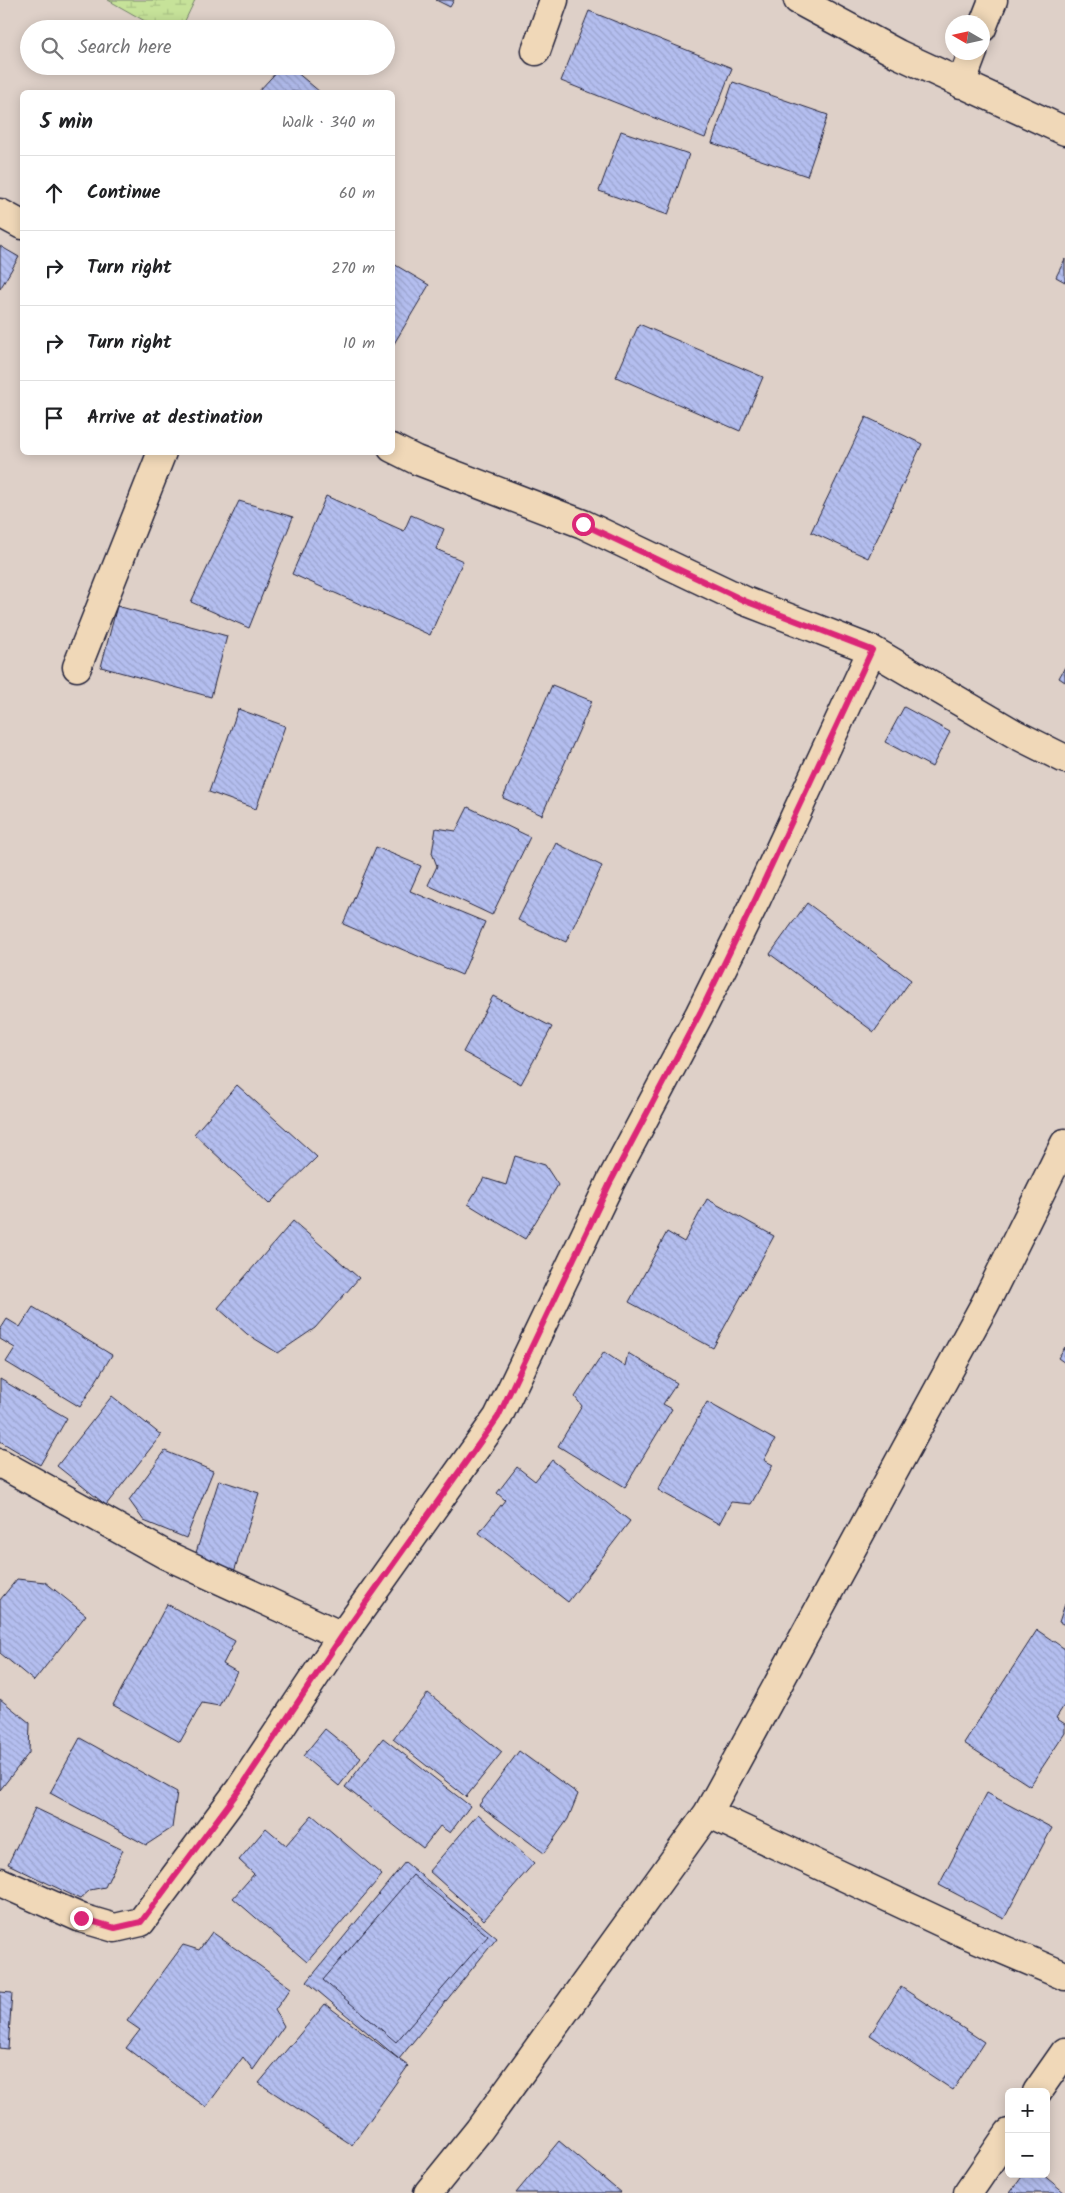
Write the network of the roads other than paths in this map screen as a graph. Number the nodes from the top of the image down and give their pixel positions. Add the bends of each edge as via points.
1 (554, 0) edge
2 (798, 0) edge
3 (993, 0) edge
4 (987, 15) edge
5 (536, 51) dead end
6 (970, 60) edge
7 (961, 84) junction
8 (1065, 131) edge
9 (0, 213) edge
10 (20, 224) edge
11 (395, 450) edge
12 (161, 455) edge
13 (872, 650) junction
14 (77, 667) dead end
15 (1065, 759) edge
16 (1065, 1143) edge
17 (0, 1463) edge
18 (342, 1636) junction
19 (708, 1813) junction
20 (0, 1882) edge
21 (1065, 1976) edge
22 (1065, 2052) edge
23 (1040, 2088) edge
24 (1005, 2139) edge
25 (428, 2193) edge
26 (968, 2193) edge

1 - 5 street
2 - 7 street
3 - 4 street
6 - 7 street
7 - 8 street
9 - 10 street
11 - 13 street via 583,524 745,601
12 - 14 street
13 - 15 street via 1015,734
13 - 18 street via 705,1004 611,1181 498,1417
16 - 19 street via 985,1304
17 - 18 street via 166,1555
18 - 20 street via 240,1789 141,1922 115,1928 107,1926
19 - 21 street via 964,1933
19 - 25 street via 479,2130
22 - 23 street
24 - 26 street

